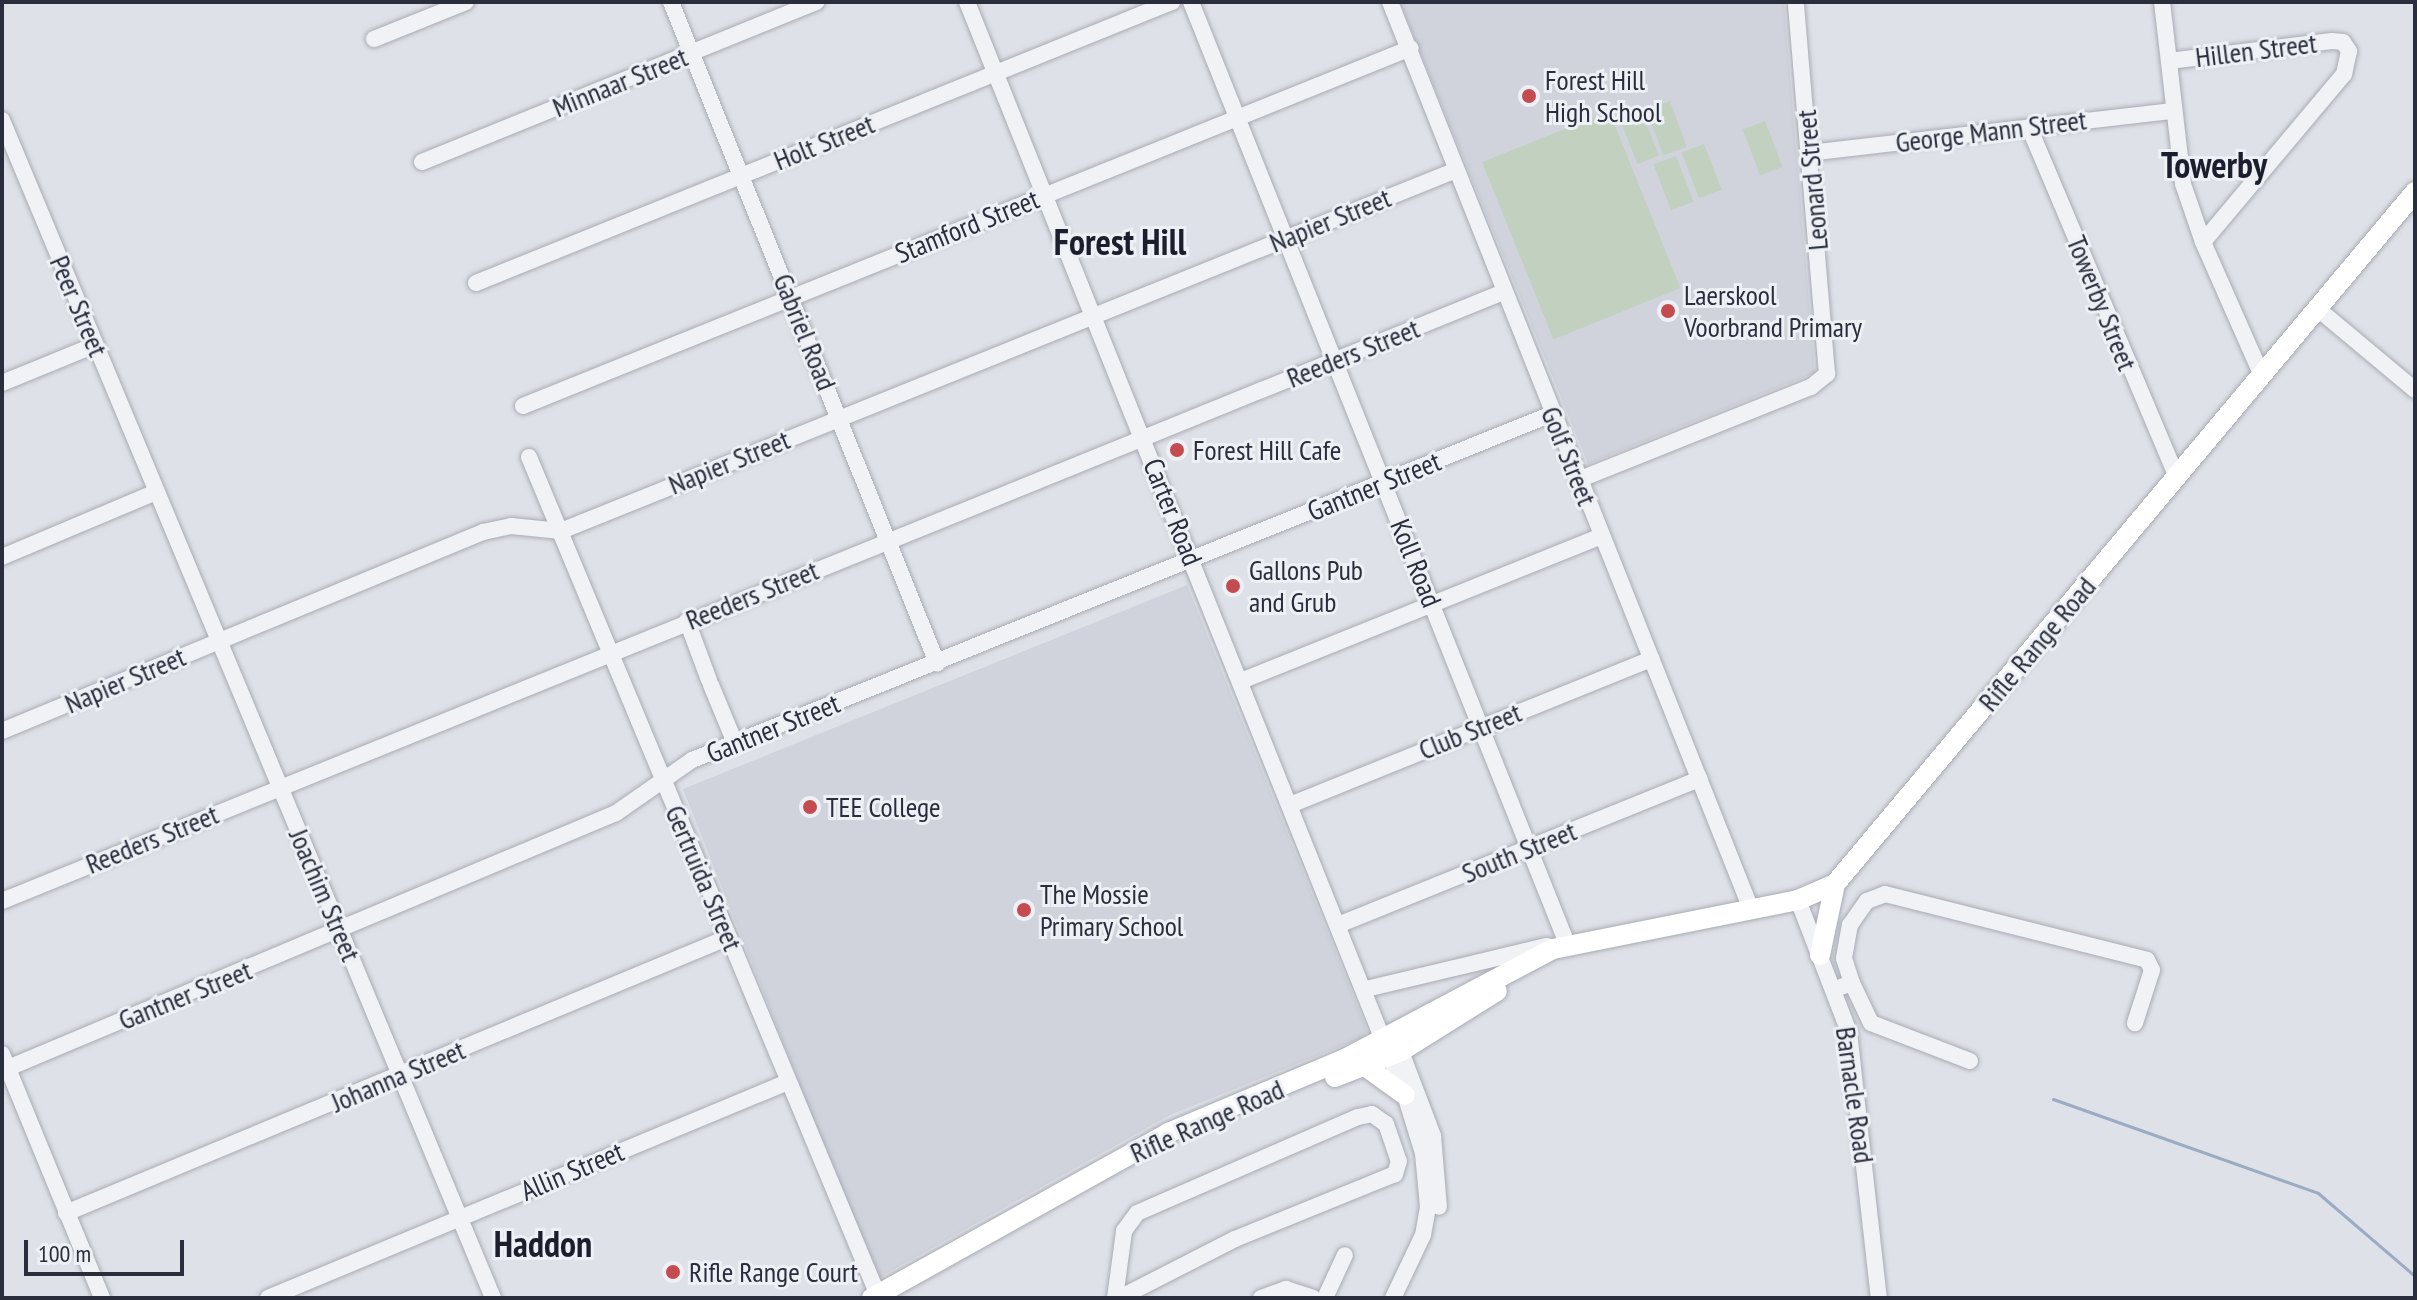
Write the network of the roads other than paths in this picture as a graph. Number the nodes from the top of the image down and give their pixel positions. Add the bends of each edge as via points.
1 (466, 2) edge
2 (671, 2) edge
3 (817, 2) edge
4 (967, 2) edge
5 (1172, 2) edge
6 (1191, 2) edge
7 (1390, 2) edge
8 (1796, 2) edge
9 (2162, 2) edge
10 (374, 39) dead end
11 (1411, 48) junction
12 (691, 53) junction
13 (2169, 61) junction
14 (996, 72) junction
15 (2174, 111) junction
16 (1237, 117) junction
17 (2, 120) edge
18 (2029, 127) junction
19 (1809, 153) junction
20 (422, 162) dead end
21 (1454, 171) junction
22 (741, 176) junction
23 (2415, 192) edge
24 (1046, 195) junction
25 (1285, 238) junction
26 (2203, 242) junction
27 (476, 283) dead end
28 (1503, 292) junction
29 (791, 297) junction
30 (2318, 309) junction
31 (1093, 316) junction
32 (95, 345) junction
33 (1334, 360) junction
34 (2262, 376) junction
35 (2, 383) edge
36 (2415, 390) edge
37 (523, 406) dead end
38 (1552, 414) junction
39 (839, 416) junction
40 (1143, 439) junction
41 (529, 457) dead end
42 (2177, 478) junction
43 (1578, 480) junction
44 (1383, 482) junction
45 (156, 492) junction
46 (561, 531) junction
47 (1601, 536) junction
48 (888, 540) junction
49 (2, 557) edge
50 (1193, 561) junction
51 (1432, 604) junction
52 (687, 621) junction
53 (219, 641) junction
54 (611, 651) junction
55 (1652, 659) junction
56 (937, 663) junction
57 (1241, 681) junction
58 (1481, 726) junction
59 (2, 731) edge
60 (735, 743) junction
61 (662, 777) junction
62 (1700, 779) junction
63 (280, 787) junction
64 (1290, 805) junction
65 (1531, 847) junction
66 (1835, 884) junction
67 (1798, 900) junction
68 (2, 901) edge
69 (1751, 909) junction
70 (1338, 925) junction
71 (340, 931) junction
72 (729, 937) junction
73 (1558, 949) junction
74 (1820, 955) junction
75 (1852, 983) junction
76 (1366, 989) junction
77 (1835, 989) junction
78 (2135, 1023) dead end
79 (1390, 1041) junction
80 (5, 1061) edge
81 (1970, 1061) dead end
82 (1365, 1066) junction
83 (400, 1075) junction
84 (788, 1082) junction
85 (1405, 1095) junction
86 (1434, 1191) junction
87 (66, 1213) junction
88 (460, 1218) junction
89 (1345, 1255) dead end
90 (879, 1297) edge
91 (102, 1298) edge
92 (268, 1298) edge
93 (493, 1298) edge
94 (1117, 1298) edge
95 (1261, 1298) edge
96 (1313, 1298) edge
97 (1325, 1298) edge
98 (1396, 1298) edge
99 (1879, 1298) edge

1 - 10 street
2 - 12 street, Gabriel Road
3 - 12 street, Minnaar Street
4 - 14 street, Carter Road
5 - 14 street, Holt Street
6 - 16 street, Koll Road
7 - 11 street, Golf Street
8 - 19 street, Leonard Street
9 - 13 street
11 - 16 street, Stamford Street
11 - 21 street, Golf Street
12 - 20 street, Minnaar Street
12 - 22 street, Gabriel Road
13 - 15 street
13 - 26 street, Hillen Street via 2343,42 2349,57 2344,74
14 - 22 street, Holt Street
14 - 24 street, Carter Road
15 - 18 street, George Mann Street
15 - 26 street via 2183,184
16 - 24 street, Stamford Street
16 - 25 street, Koll Road
17 - 32 street, Peer Street
18 - 19 street, George Mann Street
18 - 42 street, Towerby Street
19 - 43 street, Leonard Street via 1829,362 1825,378
21 - 25 street, Napier Street
21 - 28 street, Golf Street
22 - 27 street, Holt Street
22 - 29 street, Gabriel Road
23 - 30 main road, Rifle Range Road
24 - 29 street, Stamford Street
24 - 31 street, Carter Road
25 - 31 street, Napier Street
25 - 33 street, Koll Road
26 - 34 street
28 - 33 street, Reeders Street
28 - 38 street, Golf Street
29 - 37 street, Stamford Street
29 - 39 street, Gabriel Road
30 - 34 main road, Rifle Range Road
30 - 36 street
31 - 39 street, Napier Street
31 - 40 street, Carter Road
32 - 35 street
32 - 45 street, Peer Street
33 - 40 street, Reeders Street
33 - 44 street, Koll Road
34 - 42 main road, Rifle Range Road
38 - 43 street, Golf Street
38 - 44 street, Gantner Street
39 - 46 street, Napier Street
39 - 48 street, Gabriel Road
40 - 48 street, Reeders Street
40 - 50 street, Carter Road
41 - 46 street, Gertruida Street
42 - 66 main road, Rifle Range Road
43 - 47 street, Golf Street
44 - 50 street, Gantner Street
44 - 51 street, Koll Road
45 - 49 street
45 - 53 street, Joachim Street
46 - 53 street, Napier Street via 511,526 483,532
46 - 54 street, Gertruida Street
47 - 51 street
47 - 55 street, Golf Street
48 - 52 street, Reeders Street
48 - 56 street, Gabriel Road
50 - 56 street, Gantner Street
50 - 57 street, Carter Road
51 - 57 street
51 - 58 street, Koll Road
52 - 54 street, Reeders Street
52 - 60 street
53 - 59 street, Napier Street
53 - 63 street, Joachim Street
54 - 61 street, Gertruida Street
54 - 63 street, Reeders Street
55 - 58 street, Club Street
55 - 62 street, Golf Street
56 - 60 street, Gantner Street
57 - 64 street, Carter Road
58 - 64 street, Club Street
58 - 65 street, Koll Road
60 - 61 street, Gantner Street
61 - 71 street, Gantner Street via 616,813
61 - 72 street, Gertruida Street
62 - 65 street, South Street
62 - 69 street, Golf Street
63 - 68 street, Reeders Street
63 - 71 street, Joachim Street
64 - 70 street, Carter Road
65 - 70 street, South Street
65 - 73 street, Koll Road
66 - 67 main road, Rifle Range Road
66 - 74 main road
67 - 69 main road, Rifle Range Road
67 - 74 street, Barnacle Road
69 - 73 main road, Rifle Range Road
70 - 76 street, Carter Road
71 - 80 street, Gantner Street
71 - 83 street, Joachim Street
72 - 83 street, Johanna Street
72 - 84 street, Gertruida Street
73 - 76 street, Rifle Range Road
73 - 79 main road, Rifle Range Road
74 - 77 street, Barnacle Road
75 - 77 street
75 - 78 street via 1844,958 1850,925 1867,901 1885,894 2147,960 2152,970
75 - 81 street via 1871,1023
76 - 79 street, Carter Road
77 - 99 street, Barnacle Road via 1849,1032
79 - 82 main road, Rifle Range Road
79 - 85 street
79 - 86 street via 1433,1136
79 - 90 main road, Rifle Range Road via 1168,1133
80 - 87 street
82 - 85 main road
82 - 90 main road, Rifle Range Road via 1203,1124
83 - 87 street, Johanna Street
83 - 88 street, Joachim Street
84 - 88 street, Allin Street
84 - 90 street, Gertruida Street
85 - 86 street
86 - 98 street via 1423,1235
87 - 91 street
88 - 92 street, Allin Street
88 - 93 street, Joachim Street
89 - 97 street
94 - 94 street via 1124,1231 1137,1213 1358,1117 1372,1114 1386,1124 1399,1161 1395,1174 1235,1239
95 - 96 street via 1286,1289

